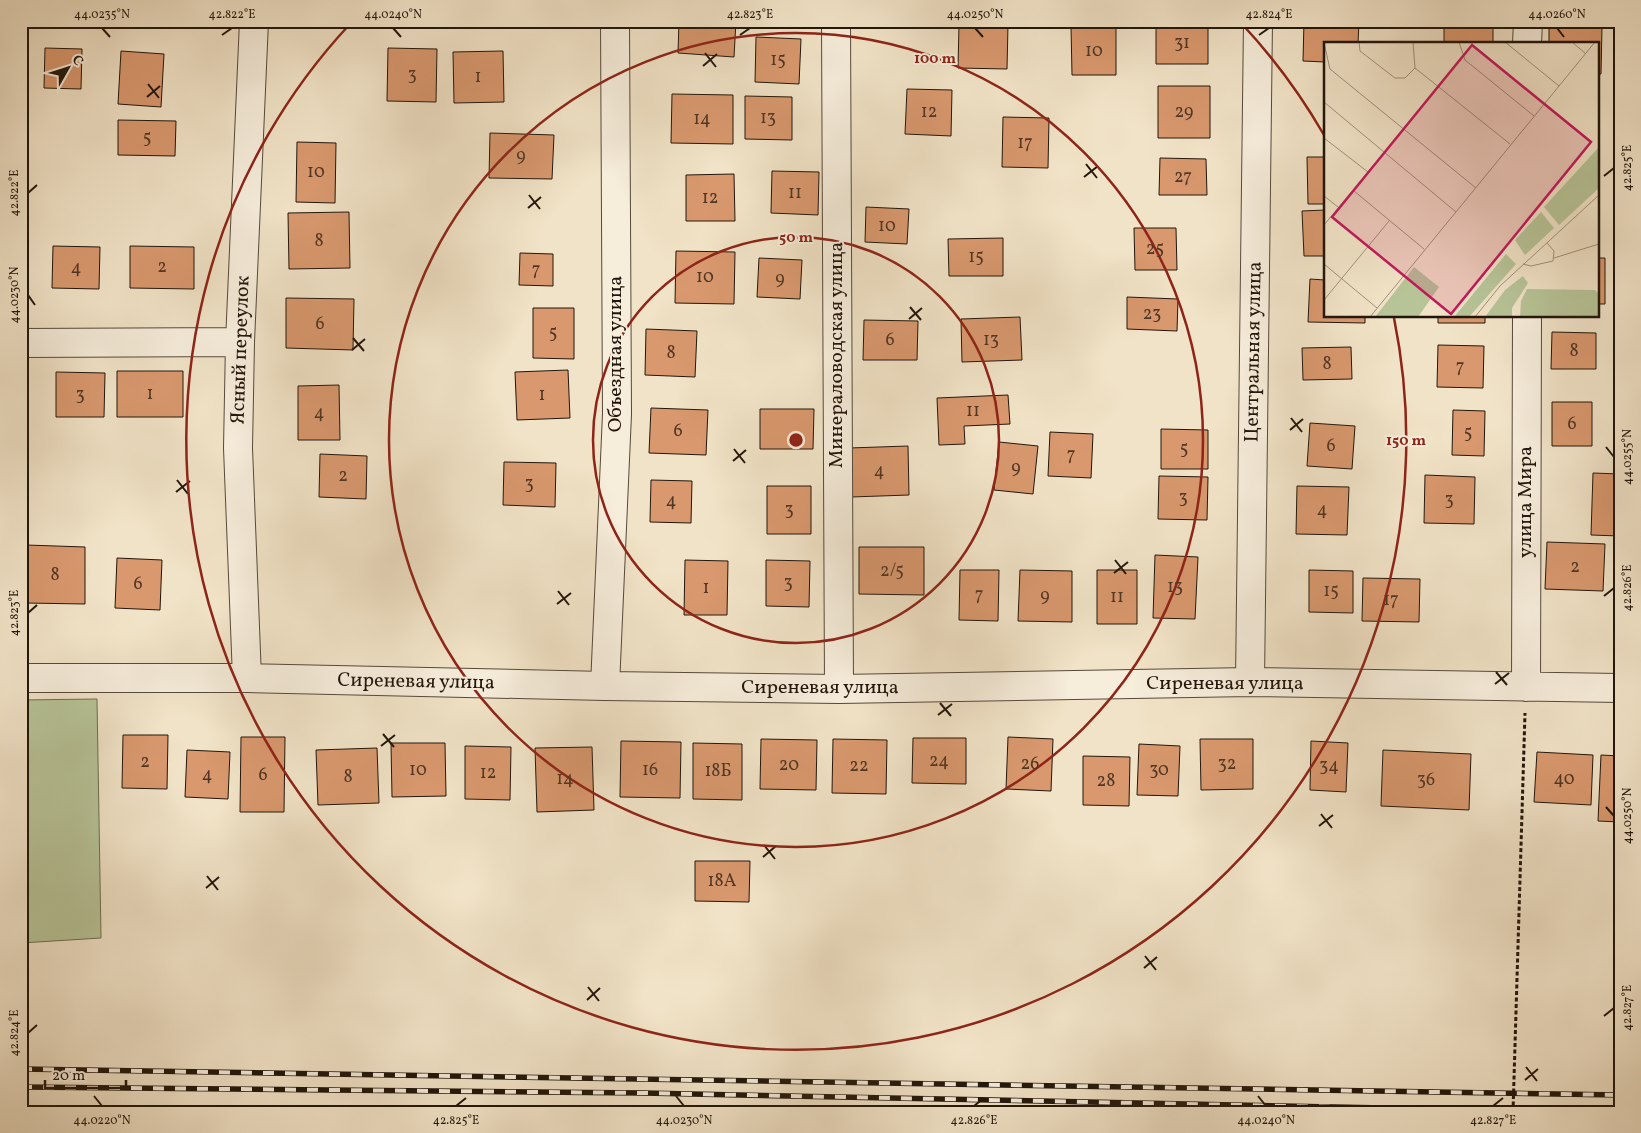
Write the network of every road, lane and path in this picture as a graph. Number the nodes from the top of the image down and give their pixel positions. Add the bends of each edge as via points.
1 (254, 21) edge
2 (615, 21) edge
3 (836, 21) edge
4 (1258, 21) edge
5 (1528, 21) edge
6 (1527, 42) edge
7 (1527, 318) edge
8 (240, 342) junction
9 (21, 344) edge
10 (21, 678) edge
11 (247, 678) junction
12 (1250, 682) junction
13 (605, 686) junction
14 (1526, 687) junction
15 (1620, 688) edge
16 (839, 689) junction
17 (1513, 1112) edge

1 - 8 street, Ясный переулок
2 - 13 street, Объездная улица via 616,414
3 - 16 street, Минераловодская улица
4 - 12 street, Центральная улица
5 - 6 street
7 - 14 street, улица Мира
8 - 9 street
8 - 11 street, Ясный переулок via 238,448
10 - 11 street, Сиреневая улица
11 - 13 street, Сиреневая улица
12 - 14 street, Сиреневая улица
12 - 16 street, Сиреневая улица
13 - 16 street, Сиреневая улица
14 - 15 street, Сиреневая улица
14 - 17 path

